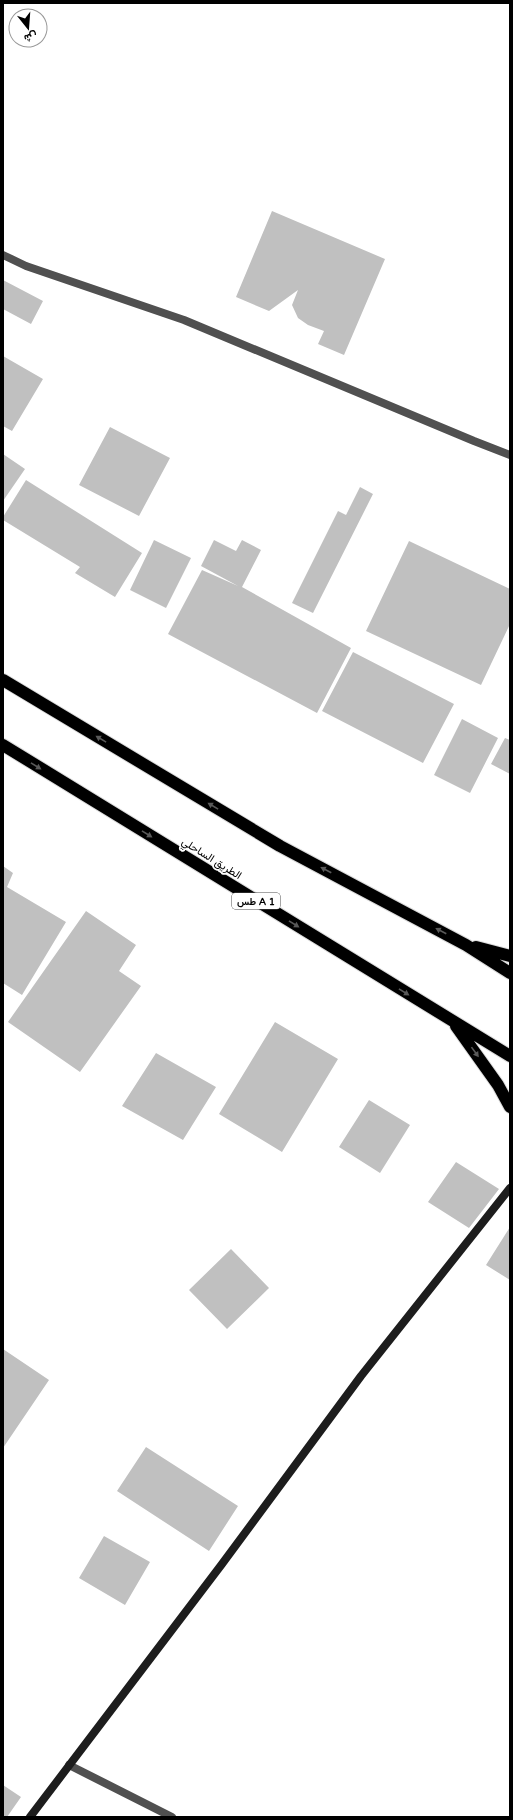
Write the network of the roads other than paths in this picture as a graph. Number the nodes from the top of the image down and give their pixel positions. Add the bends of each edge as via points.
1 (3, 255) edge
2 (510, 455) edge
3 (3, 680) edge
4 (3, 746) edge
5 (466, 945) junction
6 (510, 956) edge
7 (510, 973) edge
8 (451, 1021) junction
9 (510, 1056) edge
10 (510, 1107) edge
11 (510, 1188) edge
12 (69, 1765) junction
13 (30, 1817) edge
14 (172, 1817) edge

1 - 2 street via 26,266 184,320
5 -> 3 highway via 280,846
4 -> 8 highway, الطريق الساحلي / طس A 1
5 - 6 highway
5 - 7 highway
8 - 9 highway, الطريق الساحلي / طس A 1
8 -> 10 highway via 494,1079
11 - 12 street via 361,1376
12 - 13 street
12 - 14 street

